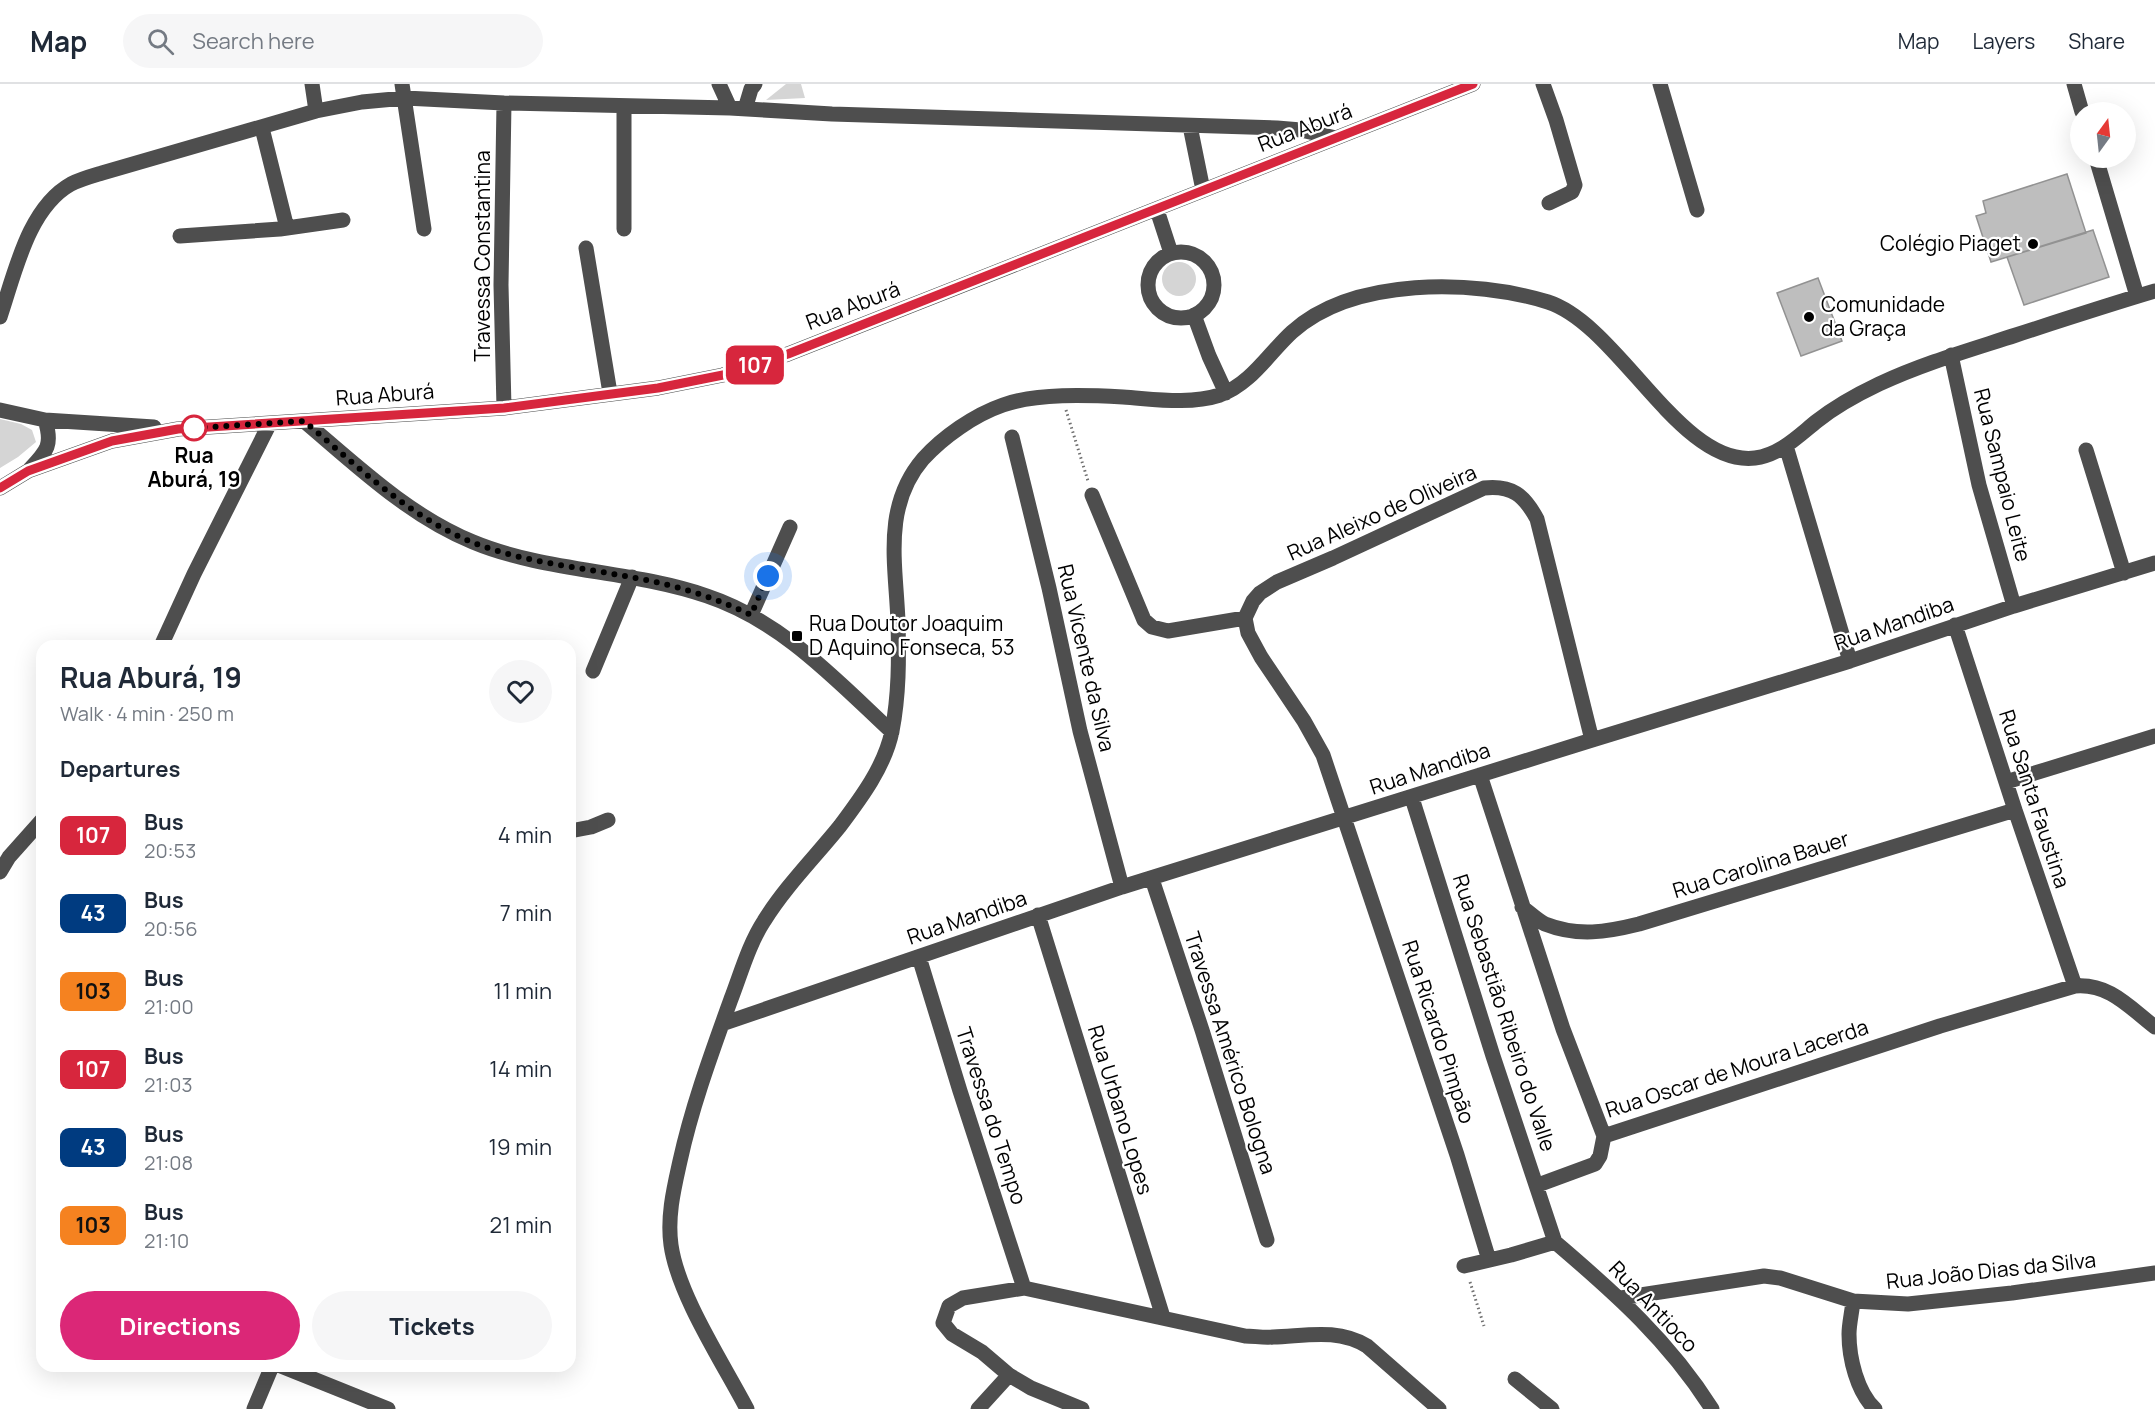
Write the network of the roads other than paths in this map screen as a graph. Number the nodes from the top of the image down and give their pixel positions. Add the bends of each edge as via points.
1 (312, 84) edge
2 (719, 84) edge
3 (754, 84) edge
4 (1473, 84) edge
5 (1543, 84) edge
6 (1660, 84) edge
7 (2074, 84) edge
8 (404, 91) edge
9 (2079, 102) edge
10 (504, 103) junction
11 (624, 107) junction
12 (730, 108) junction
13 (746, 109) junction
14 (316, 111) junction
15 (1190, 126) junction
16 (262, 128) junction
17 (1336, 138) junction
18 (2099, 168) edge
19 (1203, 190) junction
20 (1550, 203) dead end
21 (1157, 210) junction
22 (1697, 210) dead end
23 (343, 220) dead end
24 (287, 228) junction
25 (424, 229) dead end
26 (624, 229) dead end
27 (180, 236) dead end
28 (586, 248) dead end
29 (1171, 253) junction
30 (2155, 291) edge
31 (2137, 296) junction
32 (1194, 315) junction
33 (0, 317) edge
34 (1951, 355) junction
35 (610, 393) junction
36 (1226, 393) junction
37 (504, 408) junction
38 (0, 410) edge
39 (45, 420) junction
40 (304, 421) junction
41 (270, 423) junction
42 (178, 429) junction
43 (1012, 437) dead end
44 (1786, 446) junction
45 (2086, 450) dead end
46 (28, 471) junction
47 (0, 488) edge
48 (1092, 495) road end
49 (790, 527) dead end
50 (2155, 563) edge
51 (2124, 573) junction
52 (632, 577) junction
53 (2014, 606) junction
54 (751, 615) junction
55 (1245, 618) junction
56 (1955, 625) junction
57 (164, 640) edge
58 (1850, 661) junction
59 (593, 671) dead end
60 (892, 732) junction
61 (2155, 736) edge
62 (1592, 740) junction
63 (1480, 775) junction
64 (2006, 782) junction
65 (1412, 798) junction
66 (2015, 810) junction
67 (1346, 817) junction
68 (608, 820) dead end
69 (36, 827) edge
70 (576, 830) edge
71 (0, 872) edge
72 (1152, 879) junction
73 (1122, 887) junction
74 (1522, 907) junction
75 (1038, 915) junction
76 (919, 957) junction
77 (2075, 986) junction
78 (722, 1024) junction
79 (2155, 1027) edge
80 (1604, 1136) junction
81 (1538, 1185) junction
82 (1267, 1240) dead end
83 (1556, 1242) junction
84 (1489, 1260) junction
85 (1464, 1266) road end
86 (2155, 1273) edge
87 (1024, 1288) junction
88 (1621, 1298) junction
89 (1853, 1301) junction
90 (1163, 1317) junction
91 (269, 1372) edge
92 (296, 1372) edge
93 (1009, 1375) junction
94 (1515, 1379) dead end
95 (1055, 1403) edge
96 (254, 1409) edge
97 (388, 1409) edge
98 (747, 1409) edge
99 (978, 1409) edge
100 (1082, 1409) edge
101 (1439, 1409) edge
102 (1551, 1409) edge
103 (1712, 1409) edge
104 (1875, 1409) edge

1 - 14 street
2 - 12 street
3 - 13 street
4 - 17 street, Rua Aburá
5 - 20 street via 1575,185 1572,192
6 - 22 street
7 - 9 street
8 - 10 street
8 - 14 street
8 - 25 street
10 - 11 street
10 - 37 street, Travessa Constantina via 501,285
11 - 12 street
11 - 26 street
12 - 13 street
13 - 15 street
14 - 16 street
15 - 17 street via 1277,128
15 - 19 street
16 - 24 street
16 - 33 street via 102,172 64,189 38,218 20,256
17 - 19 street, Rua Aburá
18 - 31 street
19 - 21 street, Rua Aburá
21 - 29 street
21 - 35 street, Rua Aburá via 788,354 712,377
23 - 24 street
24 - 27 street
28 - 35 street
29 - 32 street via 1191,253 1208,264 1213,273 1210,303
29 - 32 street via 1150,272 1148,292 1158,309 1166,314 1175,318
30 - 31 street
31 - 34 street
32 - 36 street
34 - 44 street via 1871,388 1819,419
34 - 53 street, Rua Sampaio Leite via 1979,485
35 - 37 street, Rua Aburá
36 - 44 street via 1249,377 1291,333 1333,306 1373,294 1411,289 1482,289 1518,294 1554,304 1572,314 1683,426 1723,455 1755,458
36 - 60 street via 1200,399 1062,397 1005,404 977,417 924,458 903,493 896,515 899,663
37 - 40 street, Rua Aburá
38 - 39 street, Rua Aburá
39 - 42 street, Rua Aburá
39 - 46 street, Rua Aburá via 48,446
40 - 41 street, Rua Aburá
40 - 52 street via 411,508 465,538 505,553
41 - 42 street, Rua Aburá
41 - 57 street
42 - 46 street, Rua Aburá via 112,441
43 - 73 street, Rua Vicente da Silva via 1080,731
44 - 58 street
45 - 51 street
46 - 47 street, Rua Aburá
48 - 55 street via 1144,620 1152,627 1168,632
49 - 54 street
50 - 51 street, Rua Mandiba
51 - 53 street, Rua Mandiba
52 - 54 street via 706,595
52 - 59 street
53 - 56 street, Rua Mandiba
54 - 60 street via 807,652
55 - 62 street, Rua Aleixo de Oliveira via 1260,593 1277,582 1484,488 1512,490 1527,501 1537,519
55 - 67 street via 1261,657 1317,741
56 - 58 street, Rua Mandiba
56 - 64 street, Rua Santa Faustina
58 - 62 street, Rua Mandiba
60 - 78 street via 875,774 848,815 760,927
61 - 64 street
62 - 63 street, Rua Mandiba
63 - 65 street, Rua Mandiba
63 - 74 street, Rua Oscar de Moura Lacerda
64 - 66 street, Rua Santa Faustina
65 - 67 street, Rua Mandiba
65 - 81 street, Rua Sebastião Ribeiro do Valle
66 - 74 street, Rua Carolina Bauer via 1607,932 1583,933 1544,923
66 - 77 street, Rua Santa Faustina
67 - 72 street, Rua Mandiba
67 - 84 street, Rua Ricardo Pimpão
68 - 70 street
69 - 71 street
72 - 73 street, Rua Mandiba
72 - 82 street, Travessa Américo Bologna
73 - 75 street, Rua Mandiba
74 - 80 street, Rua Oscar de Moura Lacerda
75 - 76 street, Rua Mandiba
75 - 90 street, Rua Urbano Lopes
76 - 78 street, Rua Mandiba
76 - 87 street, Travessa do Tempo
77 - 79 street via 2107,990
77 - 80 street, Rua Oscar de Moura Lacerda
78 - 98 street via 687,1130 673,1194 670,1240 675,1265 691,1304
80 - 81 street via 1595,1164
81 - 83 street, Rua Sebastião Ribeiro do Valle
83 - 84 street
83 - 88 street, Rua Antioco
84 - 85 street
86 - 89 street, Rua João Dias da Silva via 1908,1304
87 - 90 street
87 - 93 street via 963,1298 945,1313 943,1323
88 - 89 street, Rua João Dias da Silva via 1764,1276
88 - 103 street, Rua Antioco via 1671,1353
89 - 104 street via 1849,1335 1854,1366 1858,1385
90 - 101 street via 1245,1336 1318,1333 1355,1339
91 - 96 street
92 - 97 street
93 - 95 street
93 - 99 street
94 - 102 street
95 - 100 street

